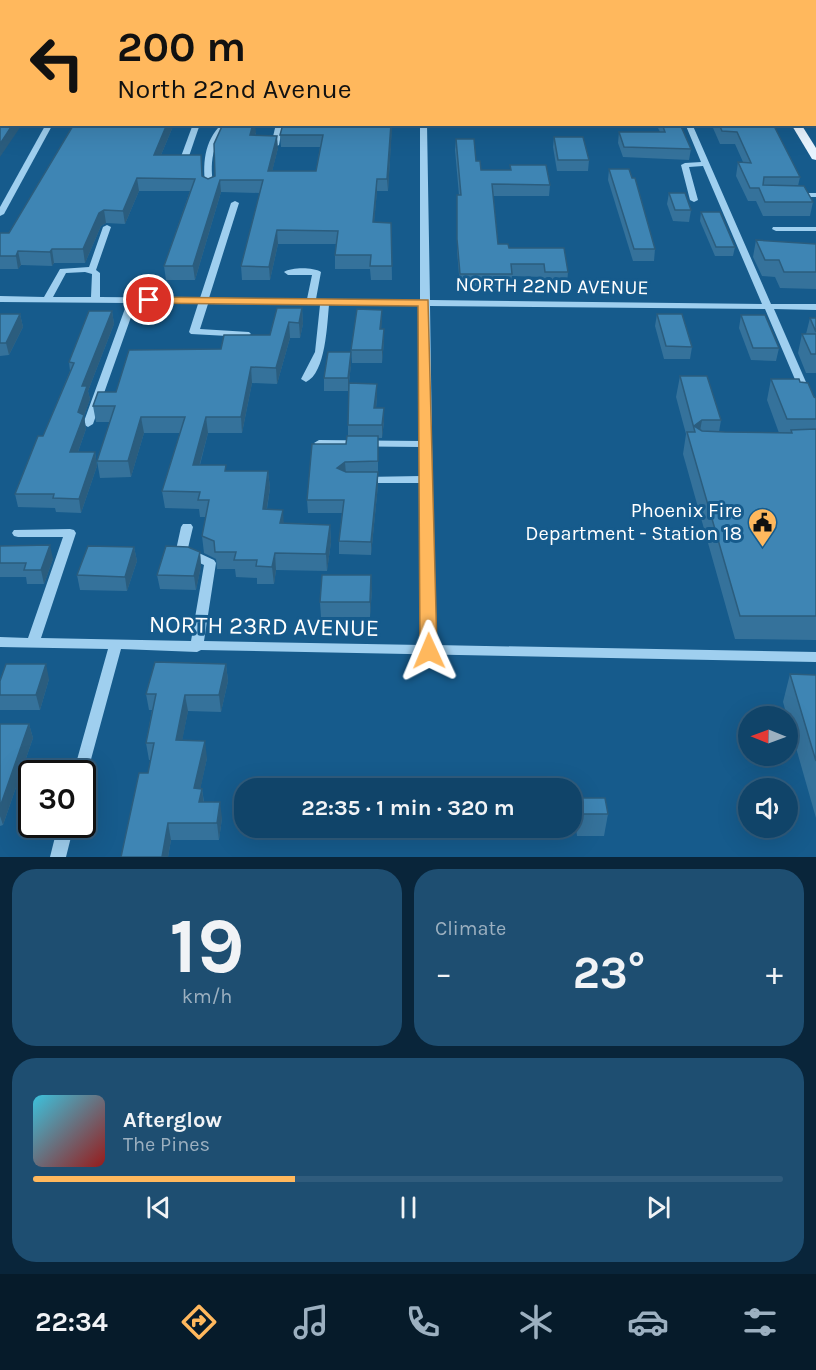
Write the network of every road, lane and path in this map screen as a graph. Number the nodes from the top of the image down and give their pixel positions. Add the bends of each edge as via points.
1 (49, 126) edge
2 (196, 126) edge
3 (225, 126) edge
4 (280, 126) edge
5 (423, 126) edge
6 (689, 126) edge
7 (797, 126) edge
8 (275, 145) edge
9 (816, 157) edge
10 (183, 162) edge
11 (707, 164) junction
12 (210, 188) edge
13 (0, 193) edge
14 (12, 193) junction
15 (785, 195) edge
16 (816, 195) edge
17 (694, 200) dead end
18 (235, 203) dead end
19 (0, 214) edge
20 (107, 227) dead end
21 (776, 229) dead end
22 (816, 229) edge
23 (92, 270) junction
24 (288, 272) dead end
25 (0, 299) edge
26 (47, 299) junction
27 (95, 300) junction
28 (133, 300) junction
29 (202, 301) junction
30 (311, 302) junction
31 (325, 302) junction
32 (424, 303) junction
33 (768, 307) junction
34 (816, 307) edge
35 (246, 334) edge
36 (306, 378) dead end
37 (816, 417) edge
38 (88, 424) dead end
39 (320, 443) edge
40 (426, 444) junction
41 (427, 479) junction
42 (346, 480) edge
43 (188, 527) dead end
44 (18, 533) dead end
45 (0, 642) edge
46 (33, 643) junction
47 (115, 646) junction
48 (197, 647) junction
49 (429, 651) junction
50 (816, 657) edge
51 (84, 760) edge
52 (63, 838) edge
53 (58, 857) edge

1 - 14 street
2 - 10 street
3 - 12 street via 215,135 206,170
4 - 8 street
5 - 32 street
6 - 11 street
7 - 9 main road
11 - 17 street via 685,165
11 - 33 street
13 - 14 street
14 - 19 street
15 - 16 street
18 - 29 street
20 - 23 street
21 - 22 street
23 - 26 street via 63,271
23 - 27 street via 98,276
24 - 30 street via 317,272
25 - 26 street, NORTH 22ND AVENUE
26 - 27 street, NORTH 22ND AVENUE
27 - 28 street, NORTH 22ND AVENUE
28 - 29 street, NORTH 22ND AVENUE
28 - 38 street
29 - 30 street, NORTH 22ND AVENUE
29 - 35 street via 194,332
30 - 31 street, NORTH 22ND AVENUE
31 - 32 street, NORTH 22ND AVENUE
31 - 36 street via 320,352
32 - 33 street, NORTH 22ND AVENUE
32 - 40 street
33 - 34 street, NORTH 22ND AVENUE
33 - 37 street
39 - 40 street
40 - 41 street
41 - 42 street
41 - 49 street
43 - 48 street via 182,550 210,563
44 - 46 street via 70,533
45 - 46 street, NORTH 23RD AVENUE
46 - 47 street, NORTH 23RD AVENUE
47 - 48 street, NORTH 23RD AVENUE
47 - 51 street
48 - 49 street, NORTH 23RD AVENUE
49 - 50 street, NORTH 23RD AVENUE
52 - 53 street

